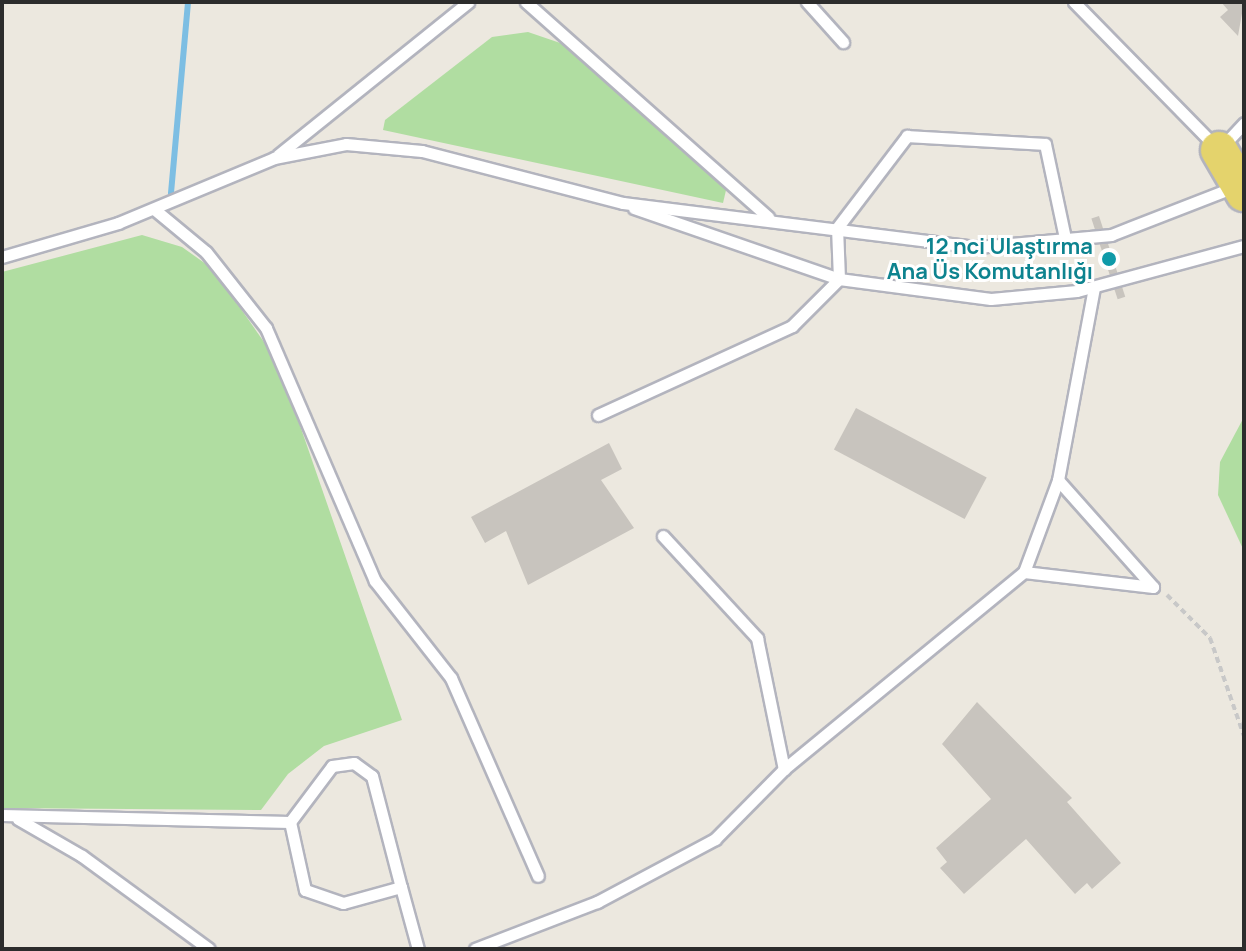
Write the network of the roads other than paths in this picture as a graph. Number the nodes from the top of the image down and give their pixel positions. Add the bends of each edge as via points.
1 (468, 2) edge
2 (526, 2) edge
3 (807, 2) edge
4 (1074, 2) edge
5 (843, 42) dead end
6 (1244, 123) edge
7 (1219, 150) junction
8 (274, 158) junction
9 (1242, 187) edge
10 (623, 203) junction
11 (154, 209) junction
12 (768, 217) junction
13 (837, 228) junction
14 (1066, 243) junction
15 (1244, 246) edge
16 (2, 257) edge
17 (839, 279) junction
18 (1094, 287) junction
19 (598, 415) dead end
20 (1058, 480) junction
21 (663, 536) dead end
22 (1024, 572) junction
23 (784, 769) junction
24 (8, 816) edge
25 (290, 822) junction
26 (538, 876) dead end
27 (401, 887) junction
28 (209, 949) edge
29 (418, 949) edge
30 (475, 949) edge

1 - 8 lane
2 - 12 lane
3 - 5 lane
4 - 7 lane
6 - 7 lane
7 - 9 main road
8 - 10 lane via 334,145 396,147
8 - 11 lane
9 - 14 lane via 1143,226
10 - 12 lane
10 - 17 lane
11 - 16 lane
11 - 26 lane via 206,252 266,328 375,581 451,678
12 - 13 lane
13 - 14 lane via 977,247
13 - 14 lane via 907,136 1045,144
13 - 17 lane
15 - 18 lane
17 - 18 lane via 991,299
17 - 19 lane via 792,326
18 - 20 lane
20 - 22 lane
20 - 22 lane via 1153,587
21 - 23 lane via 757,638
22 - 23 lane
23 - 30 lane via 737,823 692,853 560,919
24 - 25 lane
24 - 28 lane via 63,842
25 - 27 lane via 305,890 343,903
25 - 27 lane via 326,770 361,766 372,776
27 - 29 lane

